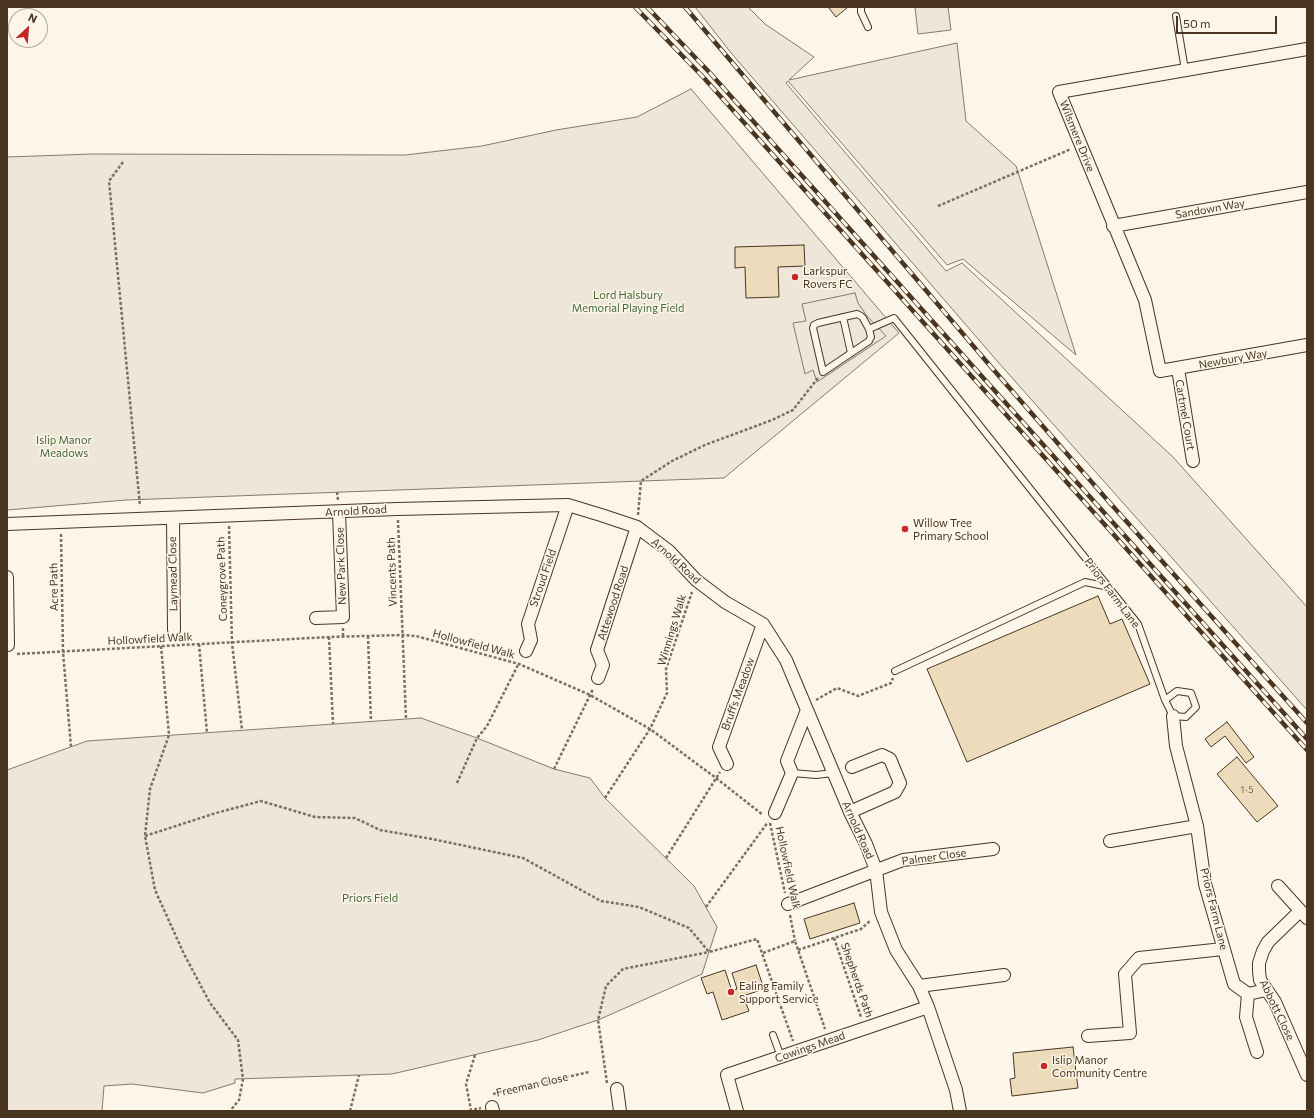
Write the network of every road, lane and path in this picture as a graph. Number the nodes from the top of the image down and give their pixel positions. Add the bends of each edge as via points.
1 (861, 7) edge
2 (1176, 16) dead end
3 (868, 27) dead end
4 (1307, 49) edge
5 (1185, 70) junction
6 (1080, 144) junction
7 (123, 162) dead end
8 (1307, 192) edge
9 (938, 206) dead end
10 (1113, 226) junction
11 (842, 317) junction
12 (869, 329) junction
13 (1307, 345) edge
14 (851, 353) junction
15 (1178, 369) junction
16 (1160, 371) joint
17 (823, 372) junction
18 (1193, 461) dead end
19 (568, 505) junction
20 (397, 509) junction
21 (339, 512) junction
22 (228, 516) junction
23 (173, 518) junction
24 (140, 519) junction
25 (61, 522) junction
26 (7, 524) edge
27 (638, 528) junction
28 (7, 577) edge
29 (696, 580) junction
30 (1109, 587) junction
31 (316, 618) dead end
32 (763, 624) junction
33 (174, 630) dead end
34 (403, 635) junction
35 (368, 636) junction
36 (329, 637) junction
37 (232, 642) junction
38 (200, 644) junction
39 (8, 645) dead end
40 (161, 646) junction
41 (526, 651) joint
42 (63, 652) junction
43 (17, 654) dead end
44 (519, 664) junction
45 (895, 671) joint
46 (598, 678) joint
47 (827, 693) dead end
48 (590, 695) junction
49 (1165, 700) junction
50 (806, 710) junction
51 (1172, 716) junction
52 (406, 719) dead end
53 (371, 722) dead end
54 (333, 724) dead end
55 (650, 729) junction
56 (242, 730) dead end
57 (207, 733) dead end
58 (71, 747) dead end
59 (727, 764) joint
60 (852, 767) dead end
61 (554, 769) dead end
62 (792, 773) junction
63 (833, 773) junction
64 (716, 778) junction
65 (457, 783) dead end
66 (605, 798) dead end
67 (850, 812) junction
68 (772, 817) junction
69 (1197, 826) junction
70 (145, 836) junction
71 (1110, 841) dead end
72 (993, 849) dead end
73 (666, 858) dead end
74 (876, 870) junction
75 (1278, 886) dead end
76 (788, 904) junction
77 (706, 907) dead end
78 (881, 912) junction
79 (1304, 914) edge
80 (834, 938) junction
81 (795, 941) junction
82 (1223, 949) junction
83 (798, 950) junction
84 (709, 952) junction
85 (763, 952) junction
86 (1004, 975) dead end
87 (919, 986) junction
88 (1266, 990) junction
89 (1248, 994) junction
90 (928, 1007) junction
91 (865, 1028) junction
92 (774, 1035) dead end
93 (1088, 1036) dead end
94 (829, 1041) junction
95 (797, 1051) junction
96 (1257, 1052) dead end
97 (475, 1055) dead end
98 (781, 1057) junction
99 (589, 1072) dead end
100 (360, 1075) dead end
101 (1307, 1075) edge
102 (617, 1089) joint
103 (493, 1109) edge
104 (230, 1111) edge
105 (350, 1111) edge
106 (620, 1111) edge
107 (736, 1111) edge
108 (960, 1111) edge

1 - 3 lane
2 - 5 lane
4 - 5 street, Wilsmere Drive
5 - 6 street, Wilsmere Drive via 1059,92
6 - 9 path
6 - 10 street, Wilsmere Drive
7 - 24 path via 109,181
8 - 10 street, Sandown Way
10 - 16 street, Wilsmere Drive via 1145,300
11 - 12 lane via 856,314 861,316
11 - 14 lane
11 - 17 lane via 818,322 813,328
12 - 14 lane via 869,341
12 - 30 lane, Priors Farm Lane via 894,318
13 - 15 street, Newbury Way
14 - 17 lane
15 - 16 street, Newbury Way
15 - 18 street, Cartmel Court
17 - 27 path via 793,410 705,445 672,461 641,481
19 - 20 street, Arnold Road
19 - 27 street, Arnold Road
19 - 41 street, Stroud Field via 528,624 531,640
20 - 21 street, Arnold Road
20 - 34 path, Vincents Path
21 - 22 street, Arnold Road
21 - 31 street, New Park Close via 343,617
22 - 23 street, Arnold Road
22 - 37 path, Coneygrove Path
23 - 24 street, Arnold Road
23 - 33 street, Laymead Close
24 - 25 street, Arnold Road
25 - 26 street, Arnold Road
25 - 42 path, Acre Path
27 - 29 street, Arnold Road via 669,551
27 - 46 street, Attewood Road via 597,650 603,665
28 - 39 street
29 - 32 street, Arnold Road via 725,602
29 - 55 path, Winnings Walk via 666,668 667,693
30 - 45 lane via 1085,582
30 - 49 lane, Priors Farm Lane via 1138,624
32 - 50 street, Arnold Road via 786,660
32 - 59 street, Bruffs Meadow via 719,747
34 - 35 path, Hollowfield Walk
34 - 44 path, Hollowfield Walk via 416,636
34 - 52 path, Vincents Path
35 - 36 path, Hollowfield Walk
35 - 53 path
36 - 37 path, Hollowfield Walk
36 - 54 path
37 - 38 path, Hollowfield Walk
37 - 56 path, Coneygrove Path
38 - 40 path, Hollowfield Walk
38 - 57 path
40 - 42 path, Hollowfield Walk
40 - 70 path via 169,735 150,790
41 - 44 path
42 - 43 path, Hollowfield Walk
42 - 58 path, Acre Path
44 - 48 path, Hollowfield Walk
44 - 65 path via 487,726 478,738
45 - 47 path via 891,683 858,696 837,688
46 - 48 path
48 - 55 path, Hollowfield Walk
48 - 61 path
49 - 51 lane, Priors Farm Lane
49 - 51 lane via 1177,690 1191,693 1196,707 1186,717
50 - 62 street via 787,761
50 - 63 street, Arnold Road
51 - 69 street, Priors Farm Lane via 1176,746
55 - 64 path, Hollowfield Walk
55 - 66 path, Winnings Walk
59 - 64 path
60 - 67 street via 882,755 890,759 900,783 895,792
62 - 63 lane
62 - 68 street
63 - 67 street, Arnold Road
64 - 68 path, Hollowfield Walk
64 - 73 path
67 - 74 street, Arnold Road
68 - 76 path, Hollowfield Walk
68 - 77 path
69 - 71 street
69 - 82 street, Priors Farm Lane via 1205,884
70 - 84 path via 261,801 315,817 355,818 380,830 523,858 601,901 639,907 689,928
70 - 104 path via 155,890 184,954 210,1003 238,1040 243,1079 239,1100
72 - 74 street, Palmer Close via 903,860
74 - 76 street, Palmer Close
74 - 78 street, Arnold Road
75 - 79 street, Abbott Close
76 - 81 path, Hollowfield Walk
78 - 80 path via 861,929
78 - 87 street, Arnold Road via 896,950
79 - 88 street, Abbott Close via 1268,942 1263,951 1259,972
80 - 83 path
80 - 91 path, Shepherds Path
81 - 83 path, Hollowfield Walk
81 - 85 path
82 - 89 street, Priors Farm Lane via 1234,984
82 - 93 street via 1139,958 1125,974 1130,1033
83 - 94 path, Hollowfield Walk
84 - 85 path via 757,939
84 - 102 path via 623,969 606,986 598,1020 608,1089
85 - 95 path
86 - 87 street
87 - 90 street, Arnold Road
88 - 89 street
88 - 101 street, Abbott Close via 1278,1008
89 - 96 street via 1246,1017
90 - 91 street, Cowings Mead
90 - 108 street, Arnold Road via 956,1090
91 - 94 street, Cowings Mead
92 - 98 lane
94 - 95 street, Cowings Mead
95 - 98 street, Cowings Mead
97 - 103 path via 466,1084 471,1110
98 - 107 street, Cowings Mead via 727,1075
99 - 103 path, Freeman Close via 490,1095
100 - 105 path
102 - 106 street

